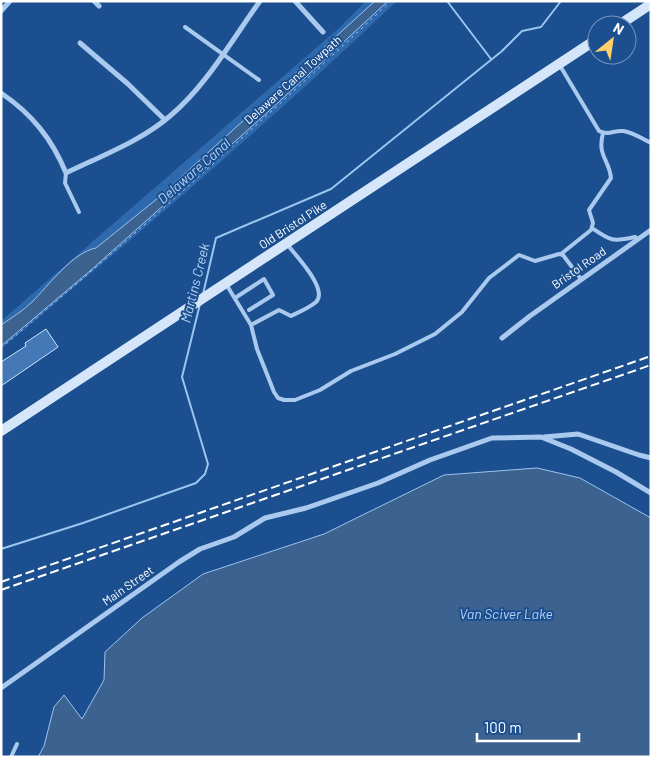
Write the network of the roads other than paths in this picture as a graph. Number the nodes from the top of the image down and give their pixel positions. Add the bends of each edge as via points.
1 (10, 1) edge
2 (94, 1) edge
3 (260, 1) edge
4 (295, 1) edge
5 (651, 4) edge
6 (99, 6) dead end
7 (1, 11) edge
8 (634, 15) edge
9 (185, 27) dead end
10 (323, 32) dead end
11 (80, 43) dead end
12 (587, 46) edge
13 (222, 54) junction
14 (559, 64) junction
15 (258, 80) dead end
16 (1, 93) edge
17 (165, 120) junction
18 (603, 133) junction
19 (651, 144) edge
20 (66, 173) junction
21 (79, 212) dead end
22 (592, 228) junction
23 (651, 230) edge
24 (638, 239) junction
25 (287, 244) junction
26 (560, 254) junction
27 (581, 279) junction
28 (226, 284) junction
29 (235, 298) junction
30 (249, 310) dead end
31 (251, 325) junction
32 (502, 338) dead end
33 (1, 431) edge
34 (541, 437) junction
35 (651, 458) edge
36 (651, 493) edge
37 (1, 688) edge
38 (17, 744) dead end
39 (11, 757) edge

1 - 7 street
2 - 6 street
3 - 13 street
4 - 10 street
5 - 8 main road
9 - 13 lane
11 - 17 street
12 - 14 main road, Old Bristol Pike
13 - 15 lane
13 - 17 street via 196,90
14 - 18 lane
14 - 25 main road, Old Bristol Pike
16 - 20 street via 38,124
17 - 20 street via 148,132
18 - 19 lane via 623,131
18 - 22 lane via 600,144 611,178 590,210
20 - 21 lane via 65,183
22 - 24 lane via 609,239
22 - 26 lane
23 - 24 street, Bristol Road
24 - 27 street, Bristol Road
25 - 28 main road, Old Bristol Pike
25 - 31 lane via 319,288 319,296 291,316 279,310
26 - 27 lane
26 - 31 lane via 536,260 519,255 489,278 462,312 435,334 295,400 278,398 274,392
27 - 32 street, Bristol Road
28 - 29 lane
28 - 33 main road, Old Bristol Pike
29 - 30 lane via 264,279 273,295
29 - 31 lane
34 - 35 street, Main Street via 578,434
34 - 36 street via 571,448
34 - 37 street, Main Street via 492,438 378,483 306,508 265,518 234,537 200,549 179,562
38 - 39 lane

